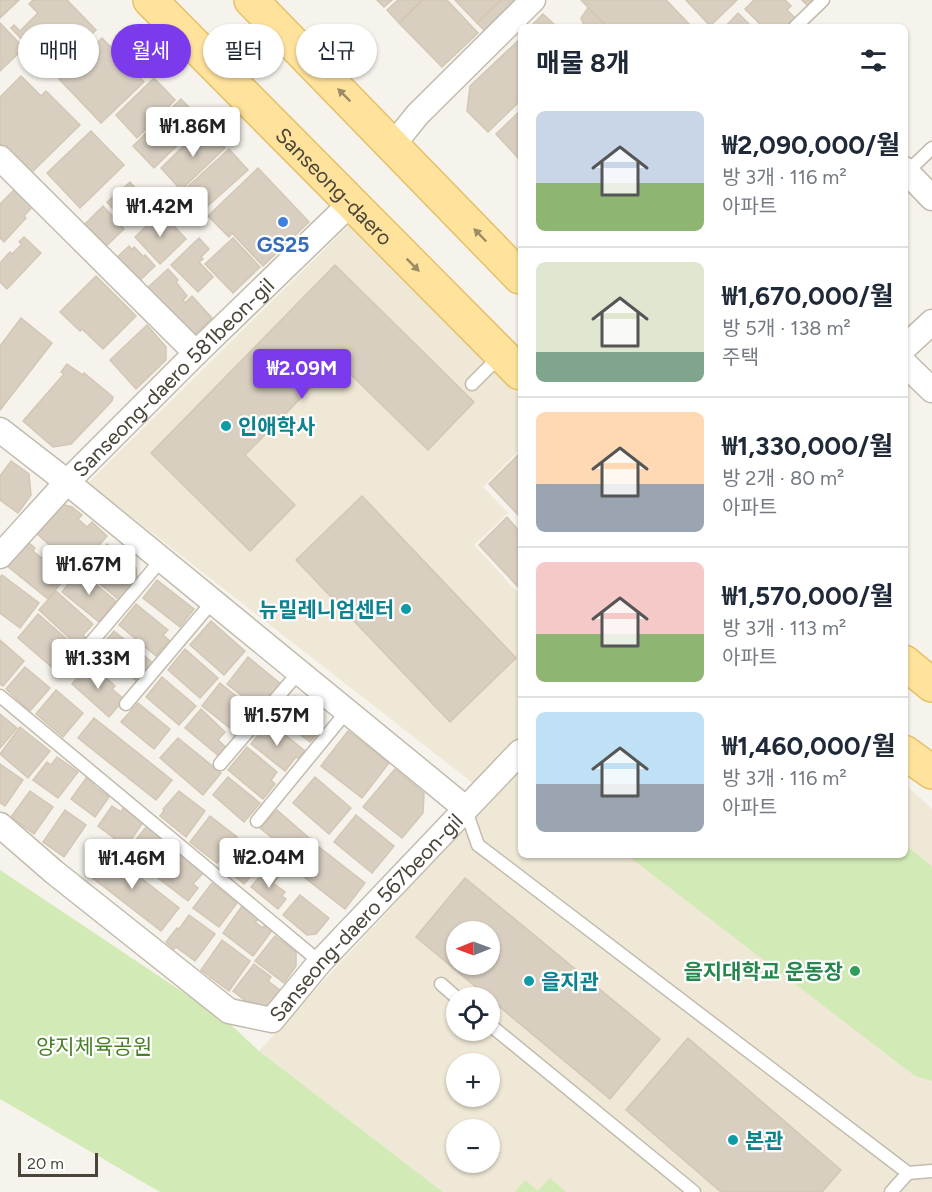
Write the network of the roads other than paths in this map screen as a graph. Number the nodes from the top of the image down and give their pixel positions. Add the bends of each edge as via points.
1 (150, 0) edge
2 (251, 0) edge
3 (533, 0) edge
4 (823, 0) edge
5 (798, 24) edge
6 (393, 145) junction
7 (932, 148) edge
8 (0, 158) edge
9 (908, 170) edge
10 (908, 174) edge
11 (932, 198) edge
12 (352, 202) junction
13 (518, 275) edge
14 (932, 322) edge
15 (908, 344) edge
16 (196, 353) junction
17 (511, 364) edge
18 (908, 367) edge
19 (472, 384) dead end
20 (932, 390) edge
21 (0, 430) edge
22 (67, 482) junction
23 (0, 556) edge
24 (162, 560) junction
25 (213, 601) junction
26 (78, 658) dead end
27 (908, 665) edge
28 (299, 672) junction
29 (932, 685) edge
30 (0, 696) edge
31 (126, 704) dead end
32 (347, 711) junction
33 (518, 754) edge
34 (908, 755) edge
35 (220, 764) dead end
36 (932, 772) edge
37 (465, 808) junction
38 (257, 821) dead end
39 (0, 825) edge
40 (320, 963) junction
41 (441, 984) dead end
42 (446, 988) edge
43 (500, 1033) edge
44 (932, 1171) edge
45 (908, 1173) junction
46 (693, 1192) edge
47 (891, 1192) edge

1 - 12 main road, Sanseong-daero
6 -> 2 main road
3 - 6 street via 418,114
4 - 5 lane
13 -> 6 main road
7 - 9 lane
8 - 16 street
10 - 11 street
12 - 16 street, Sanseong-daero 581beon-gil
12 -> 17 main road, Sanseong-daero
14 - 15 street
16 - 22 street, Sanseong-daero 581beon-gil
17 - 19 lane
18 - 20 street
21 - 22 street
22 - 23 street, Sanseong-daero 581beon-gil
22 - 24 street
24 - 25 street
24 - 26 lane
25 - 28 street
25 - 31 lane
27 - 29 main road
28 - 32 street
28 - 35 lane
30 - 40 lane
32 - 37 street
32 - 38 lane
33 - 37 street, Sanseong-daero 567beon-gil
34 - 36 main road
37 - 40 street, Sanseong-daero 567beon-gil
37 - 45 lane via 478,845
39 - 40 street, Sanseong-daero 567beon-gil via 229,1011 272,1020
41 - 42 lane
43 - 46 lane
44 - 45 lane
45 - 47 lane

